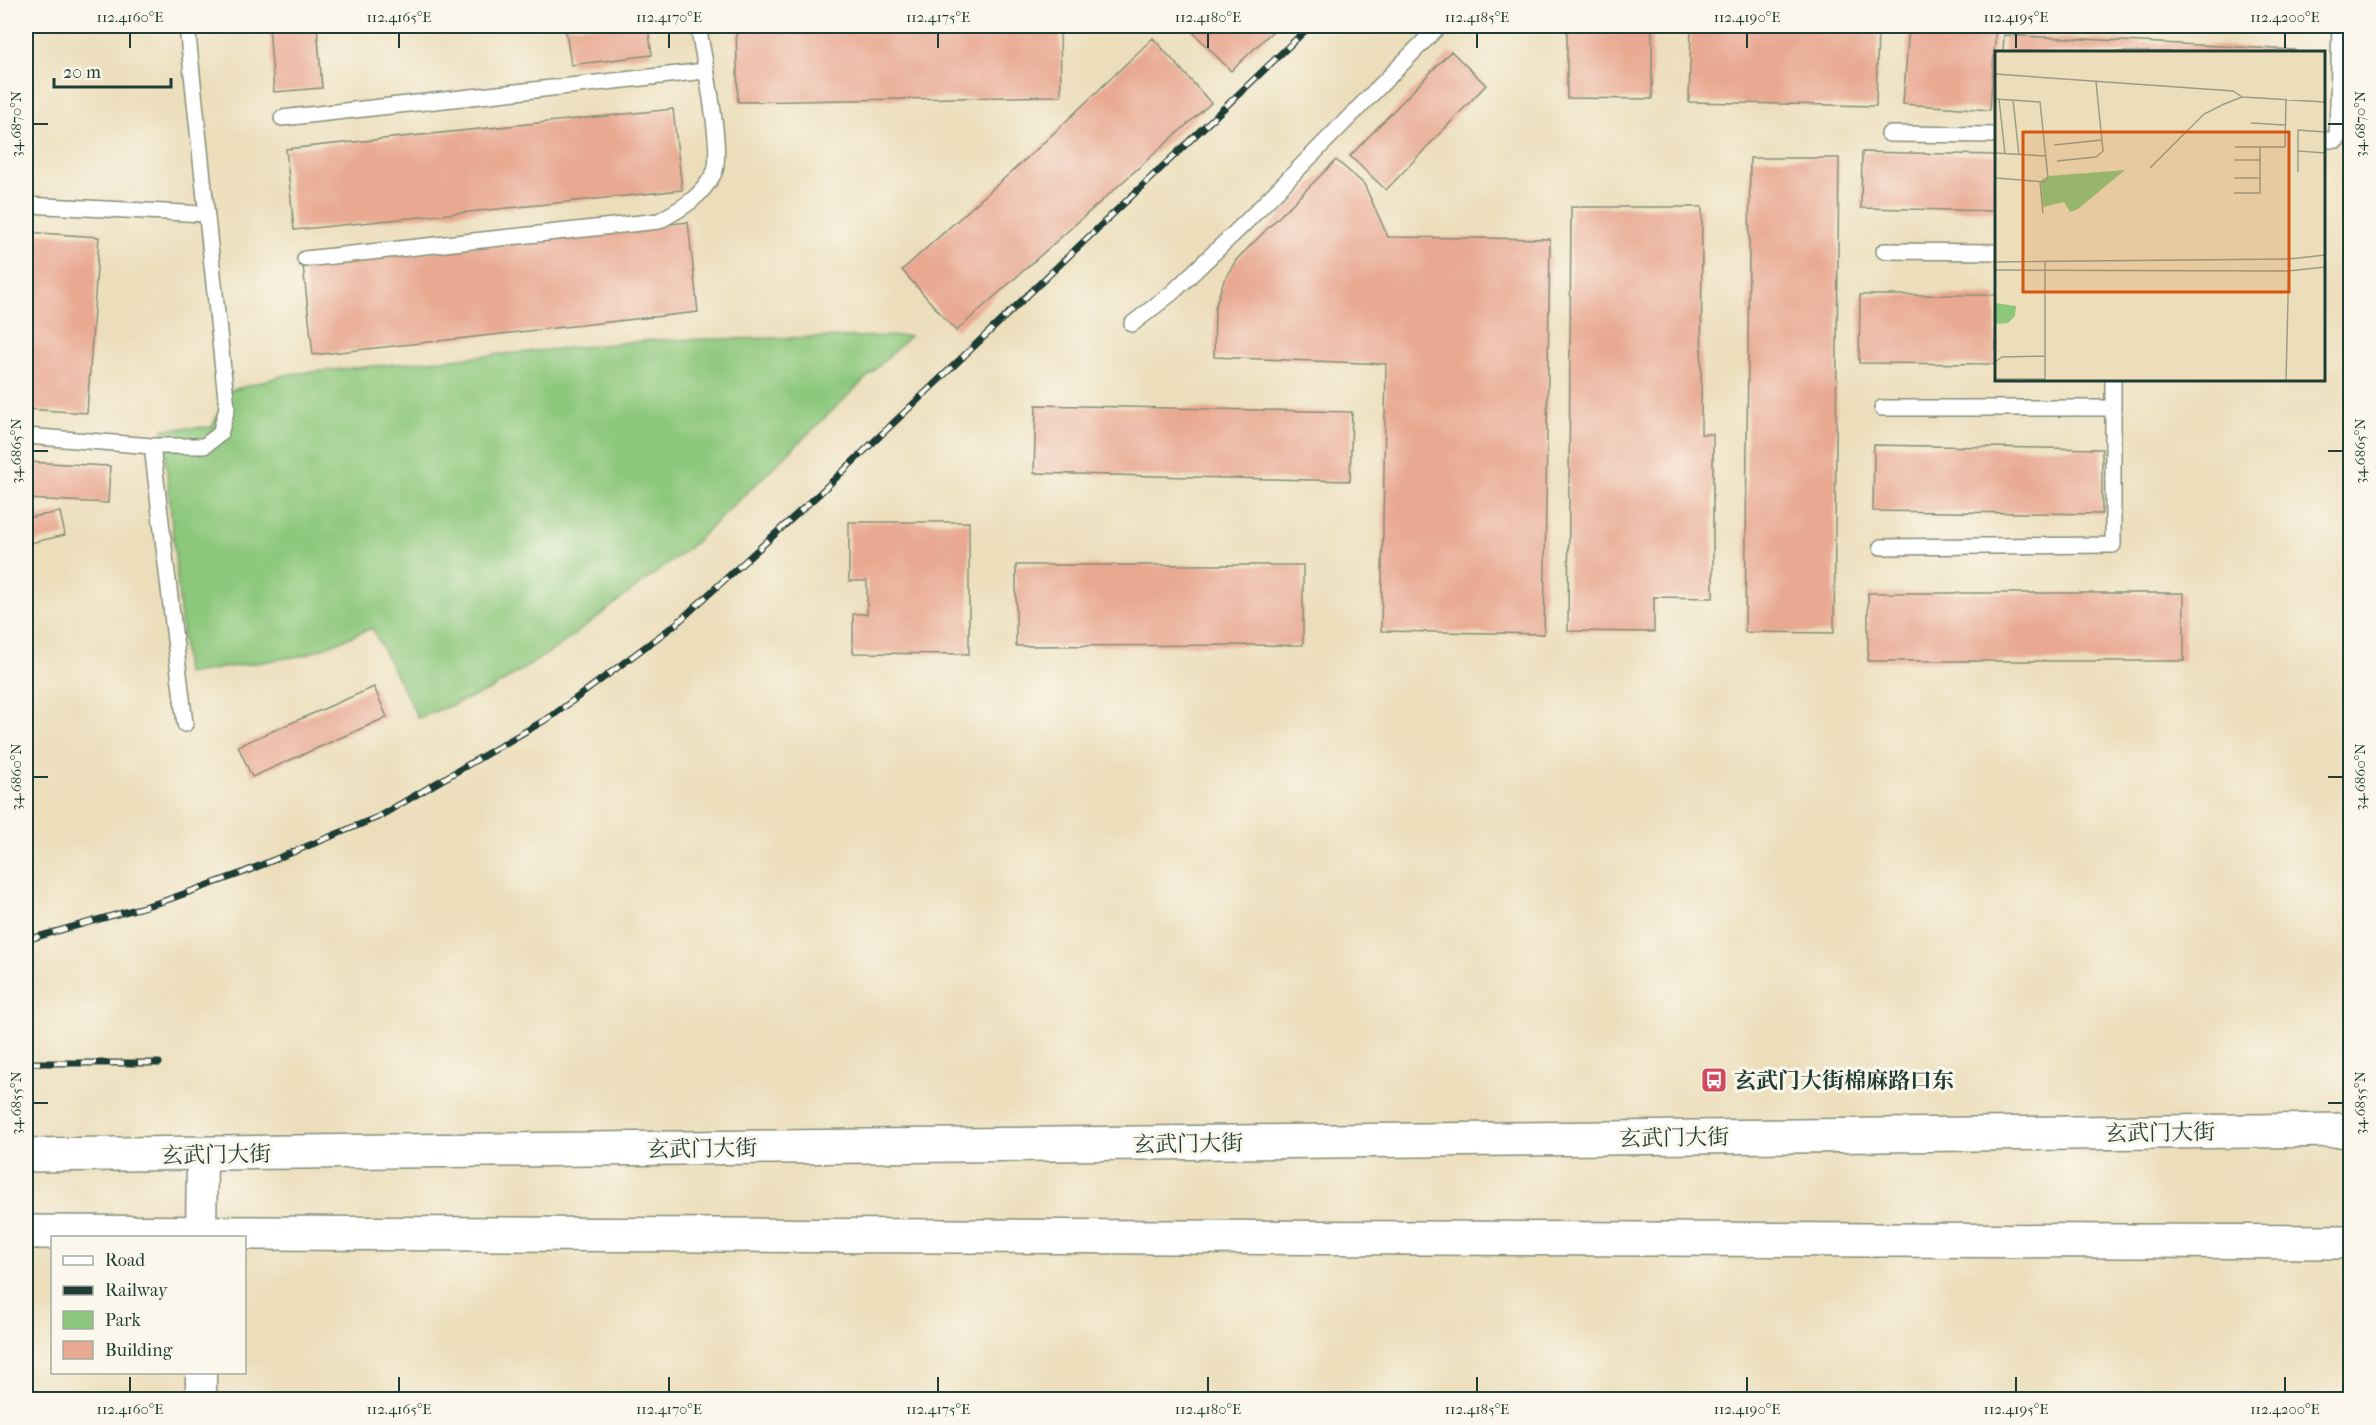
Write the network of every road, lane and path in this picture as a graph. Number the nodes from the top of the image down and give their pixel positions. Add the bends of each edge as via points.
1 (187, 26) edge
2 (698, 26) edge
3 (1439, 26) edge
4 (2340, 26) edge
5 (705, 71) junction
6 (282, 118) dead end
7 (1889, 134) dead end
8 (1995, 135) edge
9 (2325, 140) edge
10 (26, 205) edge
11 (205, 214) junction
12 (1884, 251) dead end
13 (1995, 252) edge
14 (305, 259) dead end
15 (1132, 324) dead end
16 (2113, 381) edge
17 (1882, 408) dead end
18 (2113, 408) junction
19 (26, 436) edge
20 (153, 446) junction
21 (1881, 547) dead end
22 (185, 724) dead end
23 (2350, 1130) edge
24 (202, 1154) junction
25 (26, 1155) edge
26 (26, 1232) edge
27 (201, 1235) edge
28 (2350, 1242) edge
29 (201, 1374) edge
30 (201, 1400) edge

1 - 11 lane
2 - 5 lane
3 - 15 lane via 1245,223 1173,292
4 - 9 lane via 2337,140
5 - 6 lane
5 - 14 lane via 717,145 715,171 694,201 658,221
7 - 8 lane
10 - 11 lane
11 - 20 lane via 227,408 220,434 204,446
12 - 13 lane
16 - 18 lane
17 - 18 lane
18 - 21 lane via 2113,545
19 - 20 lane
20 - 22 lane
23 - 24 main road, 玄武门大街
24 - 25 main road, 玄武门大街
24 - 27 street
26 - 27 main road
27 - 28 main road
29 - 30 street

